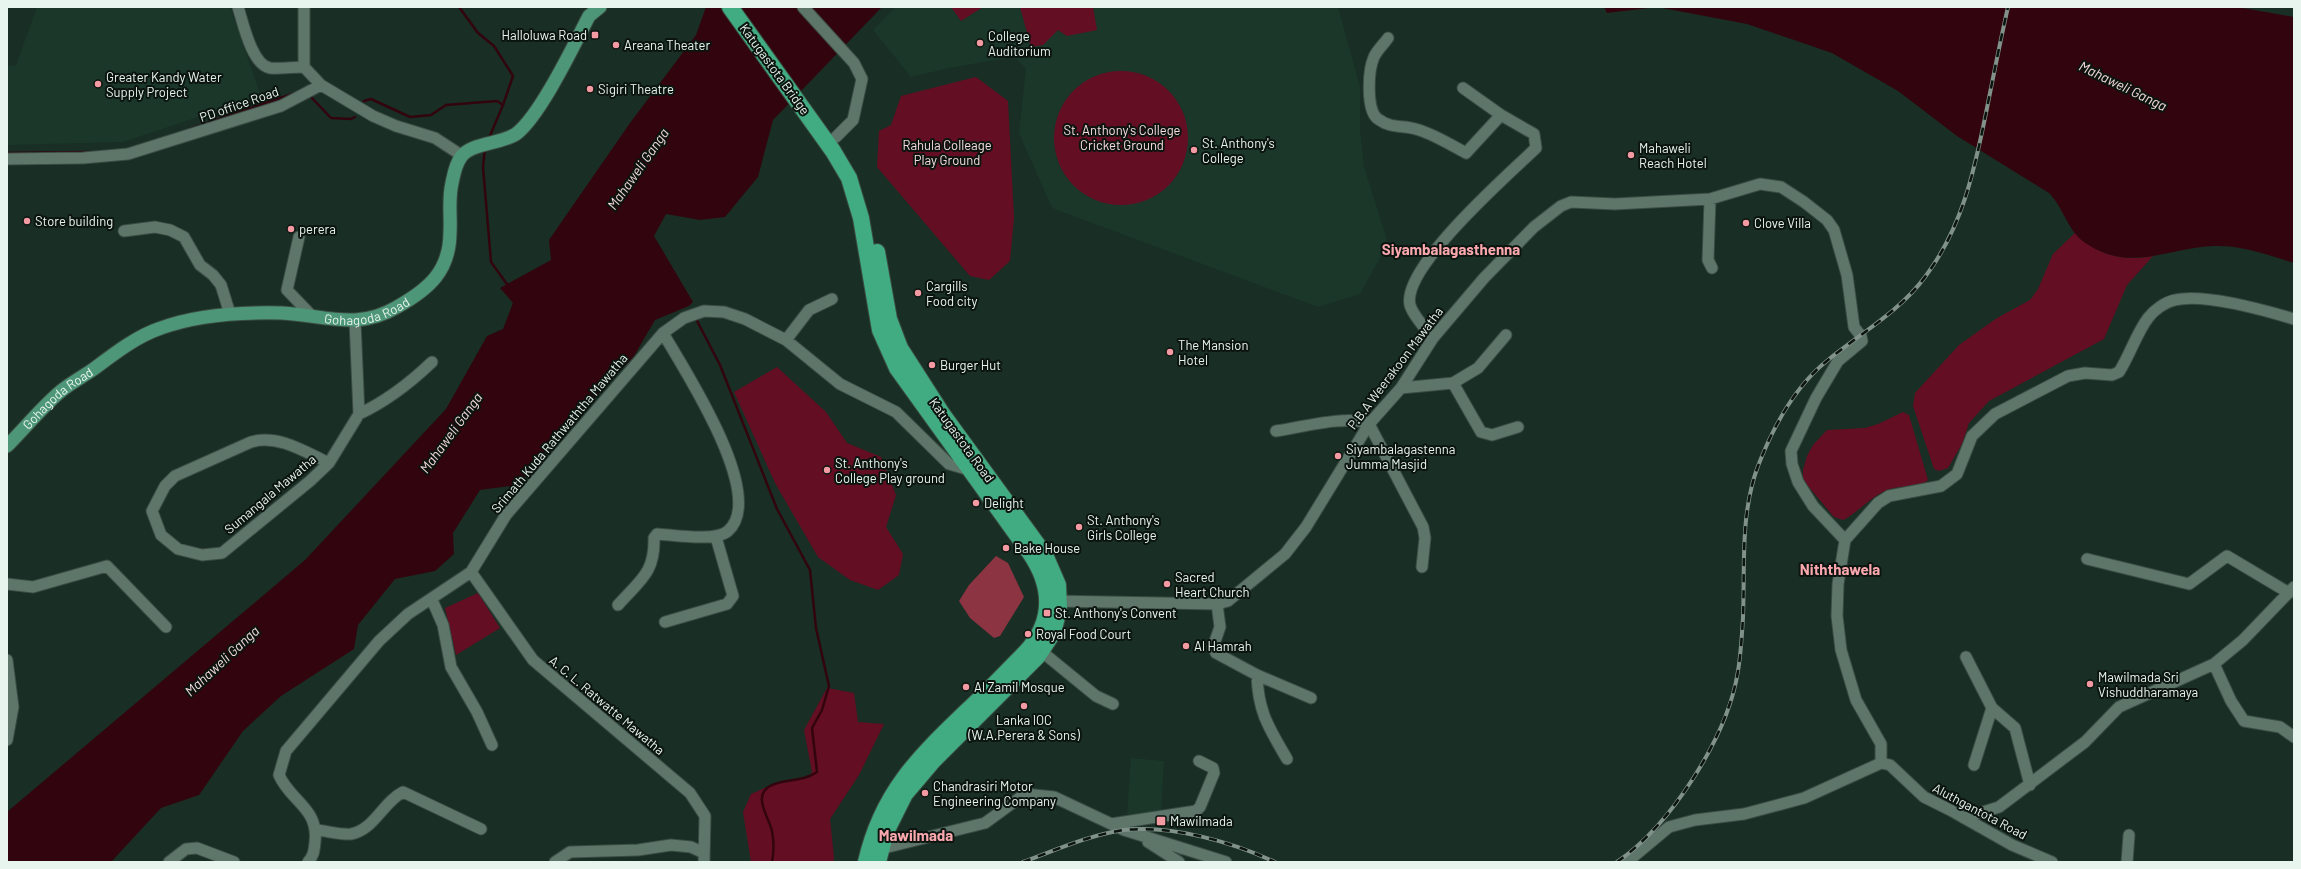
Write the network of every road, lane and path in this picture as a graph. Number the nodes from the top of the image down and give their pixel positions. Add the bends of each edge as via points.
1 (238, 7) edge
2 (304, 7) edge
3 (600, 7) edge
4 (730, 7) edge
5 (743, 7) edge
6 (803, 7) edge
7 (590, 12) edge
8 (1388, 38) dead end
9 (304, 67) junction
10 (321, 85) junction
11 (1463, 88) dead end
12 (1500, 115) junction
13 (828, 131) junction
14 (462, 155) junction
15 (7, 159) edge
16 (1710, 199) junction
17 (124, 231) dead end
18 (299, 237) dead end
19 (1712, 268) dead end
20 (832, 299) dead end
21 (230, 314) junction
22 (312, 316) junction
23 (2294, 319) edge
24 (356, 321) junction
25 (663, 333) junction
26 (1506, 335) dead end
27 (1433, 338) junction
28 (786, 340) junction
29 (432, 362) dead end
30 (1453, 383) junction
31 (1401, 388) junction
32 (359, 414) junction
33 (1369, 424) junction
34 (1518, 427) dead end
35 (1276, 431) dead end
36 (7, 446) edge
37 (329, 463) junction
38 (977, 470) junction
39 (716, 537) junction
40 (1845, 540) junction
41 (2087, 559) dead end
42 (1422, 567) dead end
43 (471, 572) junction
44 (7, 584) edge
45 (2291, 590) edge
46 (432, 600) junction
47 (1053, 601) junction
48 (1216, 604) junction
49 (618, 605) dead end
50 (665, 622) dead end
51 (166, 627) dead end
52 (1042, 651) junction
53 (1966, 657) dead end
54 (7, 660) edge
55 (2214, 664) junction
56 (1257, 675) junction
57 (1312, 698) dead end
58 (1113, 704) dead end
59 (1992, 708) junction
60 (2294, 737) edge
61 (7, 740) edge
62 (492, 745) dead end
63 (1287, 759) dead end
64 (1199, 761) dead end
65 (1881, 763) junction
66 (1974, 765) dead end
67 (2030, 785) junction
68 (1964, 818) junction
69 (1111, 824) junction
70 (482, 829) dead end
71 (317, 830) junction
72 (1136, 834) junction
73 (2128, 835) dead end
74 (873, 856) edge
75 (704, 858) edge
76 (169, 862) edge
77 (234, 862) edge
78 (308, 862) edge
79 (555, 862) edge
80 (1179, 862) edge
81 (1226, 862) edge
82 (1627, 862) edge
83 (2052, 862) edge
84 (2127, 862) edge

1 - 9 street via 255,57 262,64 269,68
2 - 9 street
3 - 7 main road
4 - 13 highway, Katugastota Bridge
5 - 13 highway, Katugastota Bridge
6 - 13 street via 854,63 862,79 853,120
7 - 14 main road via 550,86 526,122 515,134 473,148
8 - 12 street via 1374,56 1371,65 1370,106 1377,118 1392,127 1421,130 1466,153
9 - 10 street
10 - 14 street via 373,116 435,138
10 - 15 street, PD office Road via 281,106 128,154 84,158
11 - 12 street
12 - 27 street via 1534,134 1536,148 1429,256 1411,289 1410,305
13 - 38 highway, Katugastota Road via 854,188 875,309 885,342 897,368
14 - 24 main road, Gohagoda Road via 455,169 451,187 449,250 444,268 433,280 397,308 373,318
16 - 19 street via 1708,260
16 - 27 street, P.B.A Weerakoon Mawatha via 1615,204 1571,202 1561,206 1534,227 1484,278
16 - 40 street, P.B.A Weerakoon Mawatha via 1760,184 1770,184 1781,187 1804,202 1827,220 1834,230 1847,275 1854,327 1862,341 1838,361 1816,398 1791,451 1798,482 1813,506
17 - 21 street via 155,227 170,230 184,237 200,265 222,285
18 - 22 street via 287,290
20 - 28 street via 809,310
21 - 22 main road, Gohagoda Road
21 - 36 main road, Gohagoda Road via 160,328 122,349 60,392
22 - 24 main road, Gohagoda Road
23 - 40 street via 2194,297 2174,300 2157,309 2147,319 2119,372 2112,376 2085,373 2068,376 1995,414 1972,436 1957,474 1941,486 1889,496 1878,502
24 - 32 street
25 - 28 street, Srimath Kuda Rathwaththa Mawatha via 684,318 704,310 724,312 745,319
25 - 39 street via 714,423 738,487 739,503 733,524 728,531
25 - 43 street, Srimath Kuda Rathwaththa Mawatha via 506,515
26 - 30 street via 1478,368
27 - 31 street, P.B.A Weerakoon Mawatha
28 - 38 street via 840,384 896,412 949,464
29 - 32 street via 409,384 375,407
30 - 31 street
30 - 34 street via 1481,432 1492,435
31 - 33 street, P.B.A Weerakoon Mawatha
32 - 37 street, Sumangala Mawatha
33 - 35 street via 1364,421 1342,421
33 - 42 street via 1423,527 1425,538
33 - 48 street, P.B.A Weerakoon Mawatha via 1306,527 1285,554 1228,601
37 - 37 street, Sumangala Mawatha via 222,552 202,555 178,549 161,535 152,511 165,486 175,476 255,440 281,441
38 - 47 highway, Katugastota Road via 1036,563
39 - 49 street via 657,534 654,538 654,555 649,570
39 - 50 street via 733,596 727,604
40 - 65 street via 1838,584 1837,616 1841,650 1856,700 1881,744
41 - 45 street via 2189,584 2227,556
43 - 46 street, Srimath Kuda Rathwaththa Mawatha
43 - 75 street, A. C. L. Ratwatte Mawatha via 533,660 690,793 705,816
44 - 51 street via 32,587 107,566
45 - 55 street via 2243,640
46 - 62 street via 443,625 451,667 477,712
46 - 71 street, Srimath Kuda Rathwaththa Mawatha via 408,614 379,641 286,751 279,775 283,785 307,808
47 - 48 street, P.B.A Weerakoon Mawatha
47 - 52 highway, Katugastota Road via 1055,628
47 - 74 highway, Katugastota Road via 1040,634 1031,648 924,753 893,792 881,815
48 - 56 street via 1220,627 1213,647 1216,653
52 - 58 street via 1096,696
52 - 74 highway, Katugastota Road via 912,784
53 - 59 street
54 - 61 street via 13,707
55 - 60 street via 2231,701 2244,721 2280,727
55 - 67 street via 2119,707 2086,742
56 - 57 street
56 - 63 street via 1257,698 1265,722
59 - 66 street
59 - 67 street via 2015,728
64 - 69 street via 1213,768 1214,773 1196,811
65 - 68 street, Aluthgantota Road via 1890,765 1924,797
65 - 82 street via 1804,798 1744,814 1695,820 1669,827
67 - 68 street via 1999,807
68 - 83 street, Aluthgantota Road via 2012,845
69 - 72 street
69 - 74 street via 1054,797 1025,794 985,822
70 - 71 street via 403,792 393,797 367,827 351,834
71 - 78 street via 314,855
72 - 80 street
72 - 81 street
73 - 84 street
75 - 79 street via 691,847 671,845 638,850 570,852
76 - 77 street via 186,848 197,848

